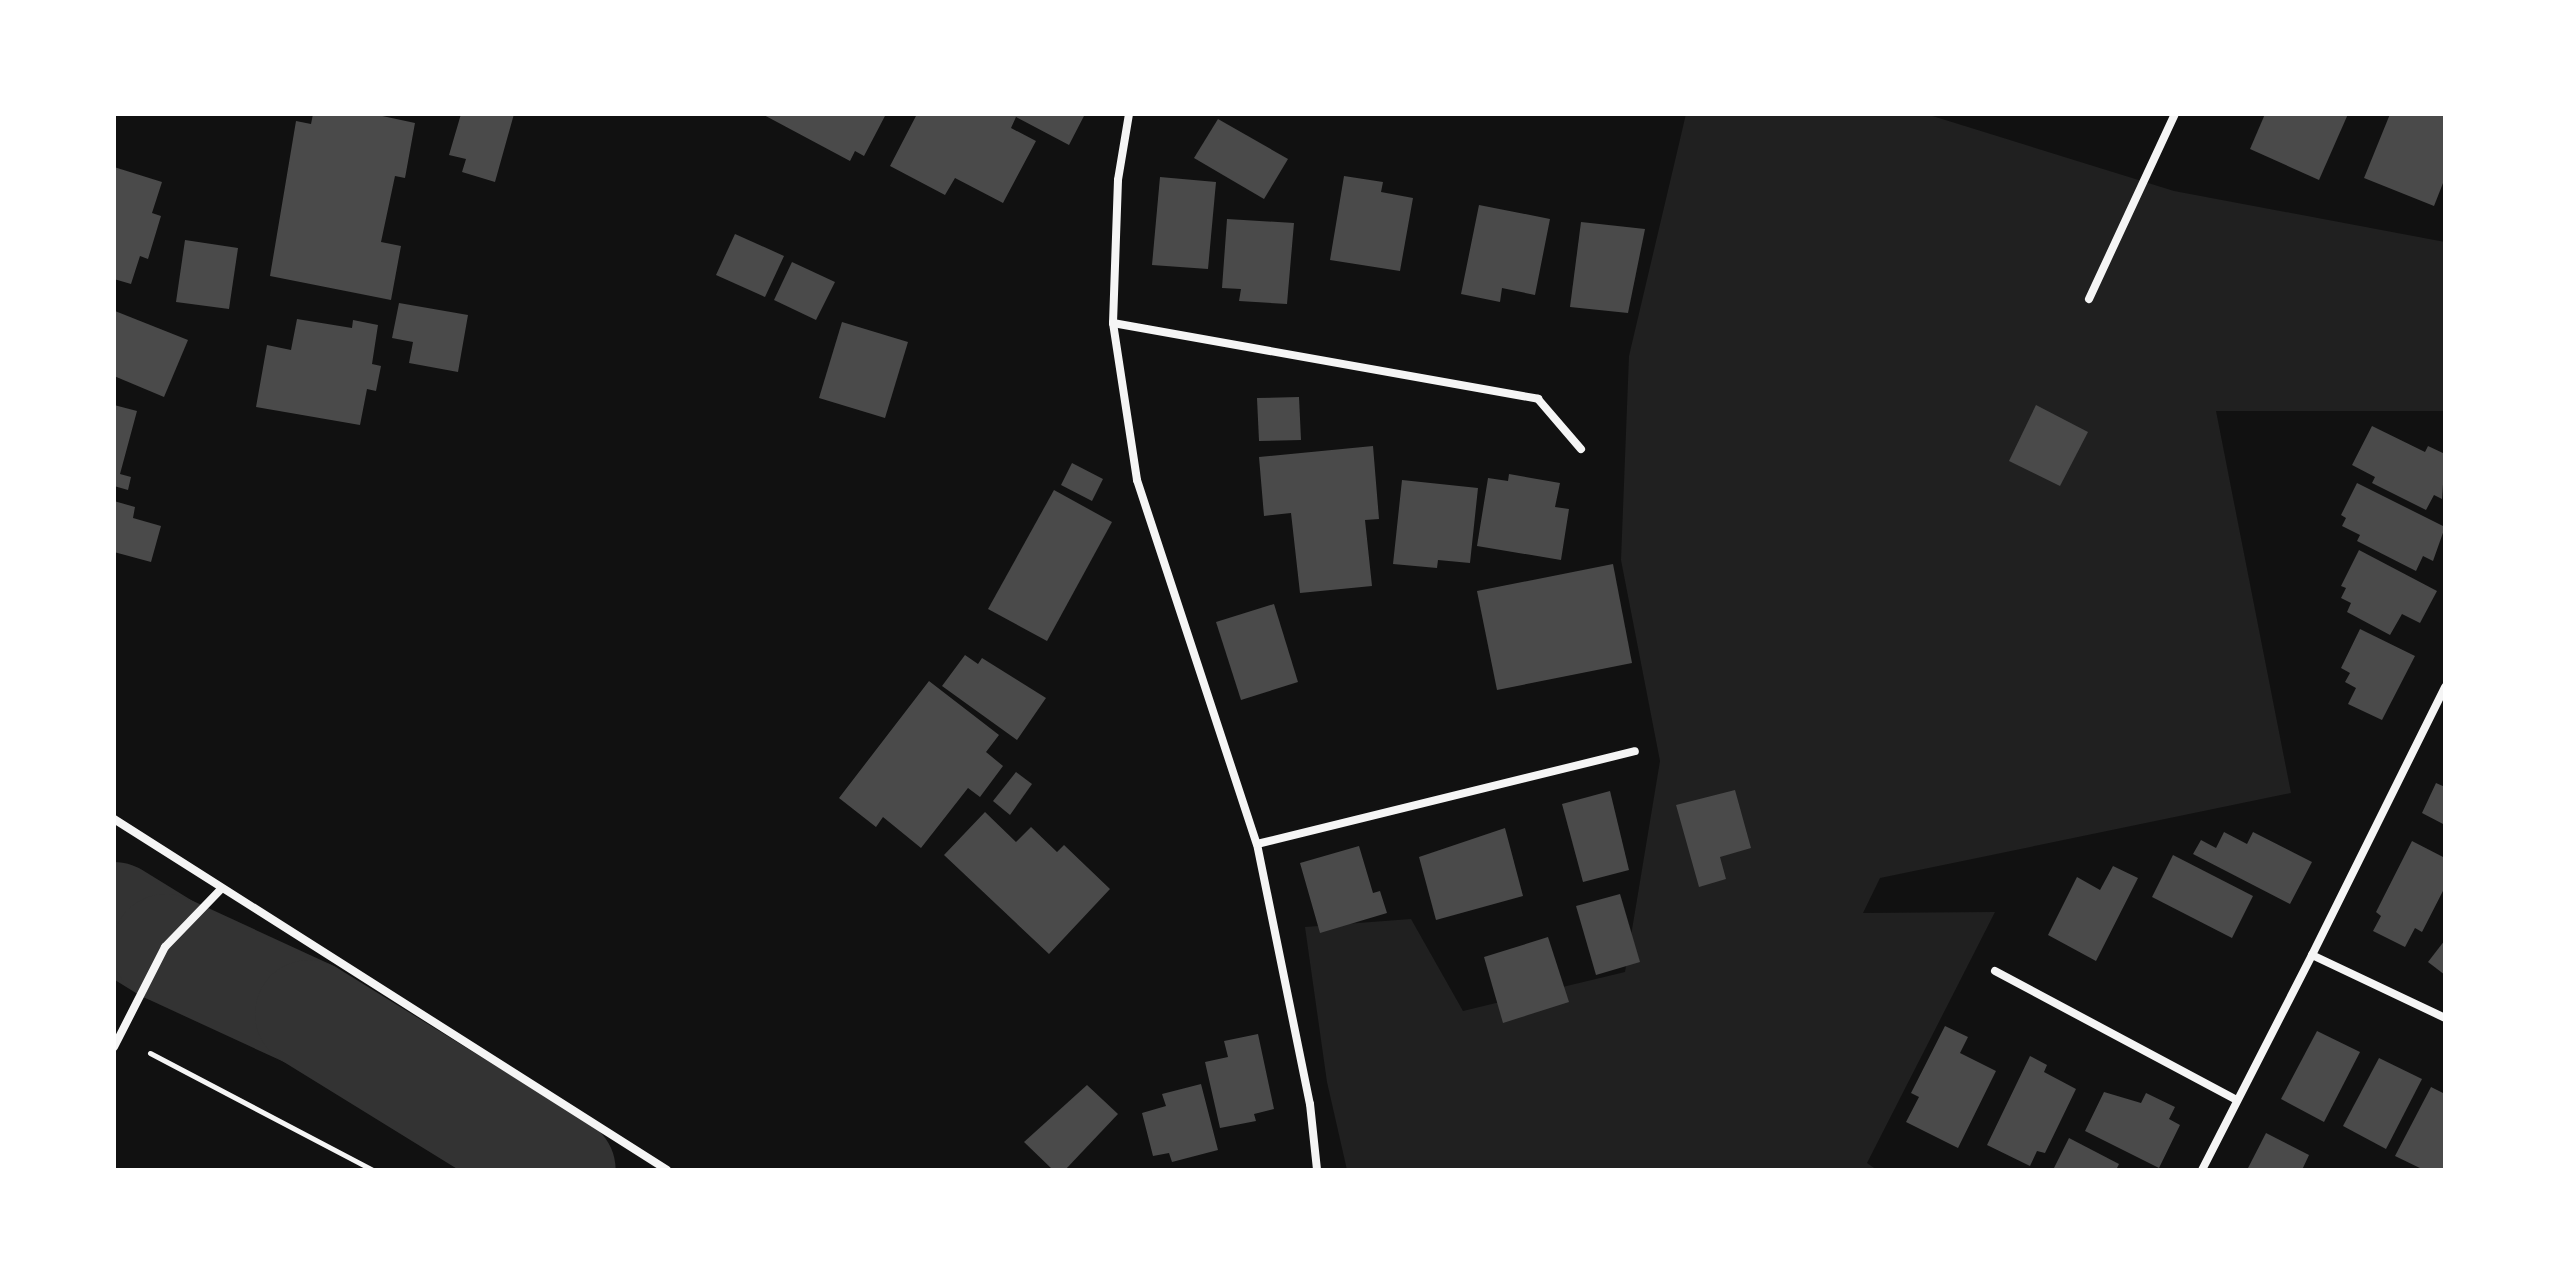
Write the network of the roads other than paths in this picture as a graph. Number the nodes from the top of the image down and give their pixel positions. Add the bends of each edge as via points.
1 (1129, 114) edge
2 (2175, 114) edge
3 (2089, 299) dead end
4 (1113, 323) junction
5 (1581, 449) dead end
6 (2445, 687) edge
7 (1635, 751) dead end
8 (114, 819) edge
9 (1257, 844) junction
10 (220, 890) junction
11 (2312, 955) junction
12 (1995, 971) dead end
13 (2445, 1018) edge
14 (114, 1047) edge
15 (2237, 1100) junction
16 (667, 1170) edge
17 (1317, 1170) edge
18 (2202, 1170) edge

1 - 4 street via 1118,180
2 - 3 street
4 - 5 street via 1538,399
4 - 9 street via 1137,480
6 - 11 street
7 - 9 street
8 - 10 street
9 - 17 street via 1310,1104
10 - 14 street via 165,947
10 - 16 street
11 - 13 street
11 - 15 street
12 - 15 street
15 - 18 street

